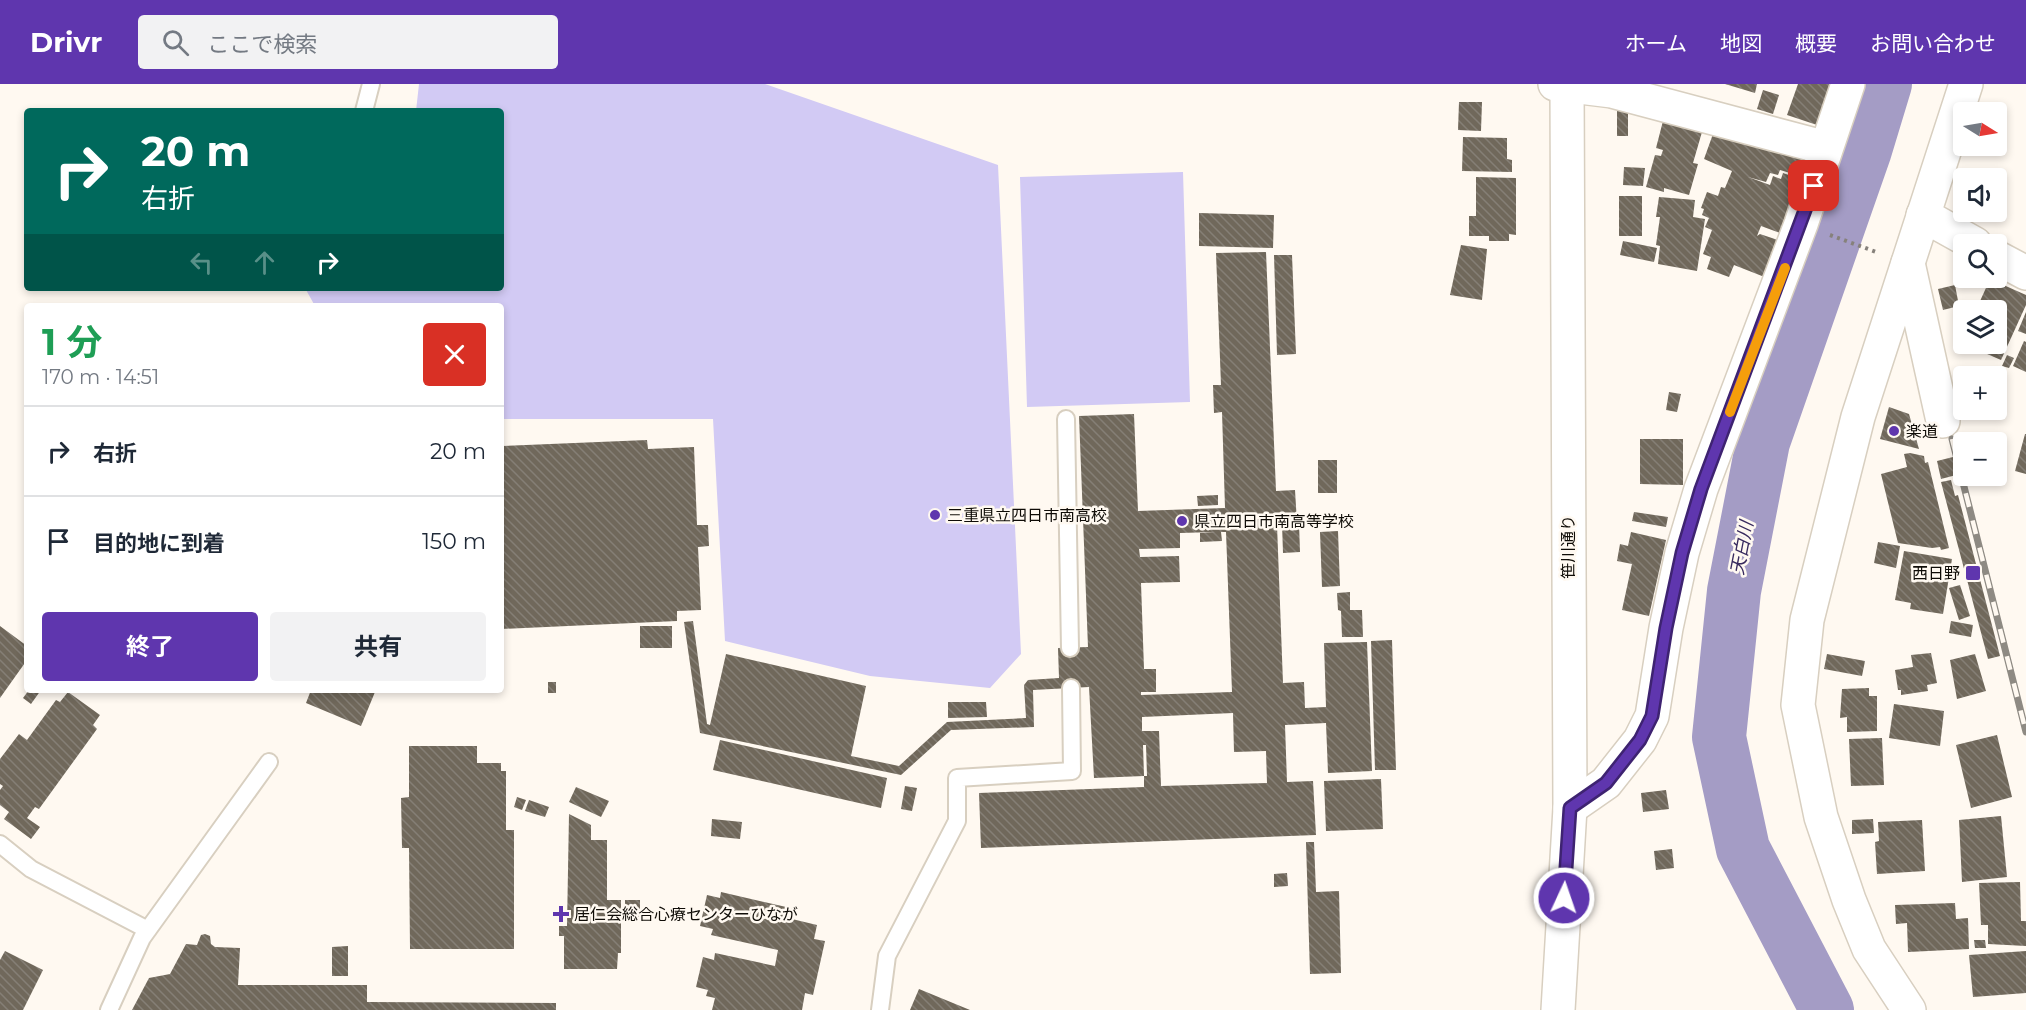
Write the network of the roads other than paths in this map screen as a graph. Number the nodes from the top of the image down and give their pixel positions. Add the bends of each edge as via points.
1 (371, 84) edge
2 (1848, 84) edge
3 (1966, 84) edge
4 (1563, 85) edge
5 (365, 108) edge
6 (1826, 148) junction
7 (1923, 215) junction
8 (1957, 234) edge
9 (1908, 263) junction
10 (2007, 263) edge
11 (2026, 273) edge
12 (1066, 418) dead end
13 (1943, 421) dead end
14 (1070, 648) dead end
15 (1071, 688) dead end
16 (269, 762) dead end
17 (1570, 808) junction
18 (0, 844) edge
19 (148, 930) junction
20 (109, 1010) edge
21 (880, 1010) edge
22 (1558, 1010) edge
23 (1909, 1010) edge

1 - 5 lane
2 - 6 street
3 - 7 street
4 - 6 street via 1612,91
4 - 17 street, 笹川通り
6 - 17 street via 1701,489 1682,553 1652,716 1640,740 1606,783
7 - 8 street
7 - 9 street
9 - 13 street
9 - 23 street via 1858,417 1812,597 1798,705 1821,817 1849,900 1869,949
10 - 11 street
12 - 14 lane
15 - 21 lane via 1072,771 957,778 957,821 887,956
16 - 19 lane
17 - 22 street, 笹川通り
18 - 19 lane via 31,869
19 - 20 lane

